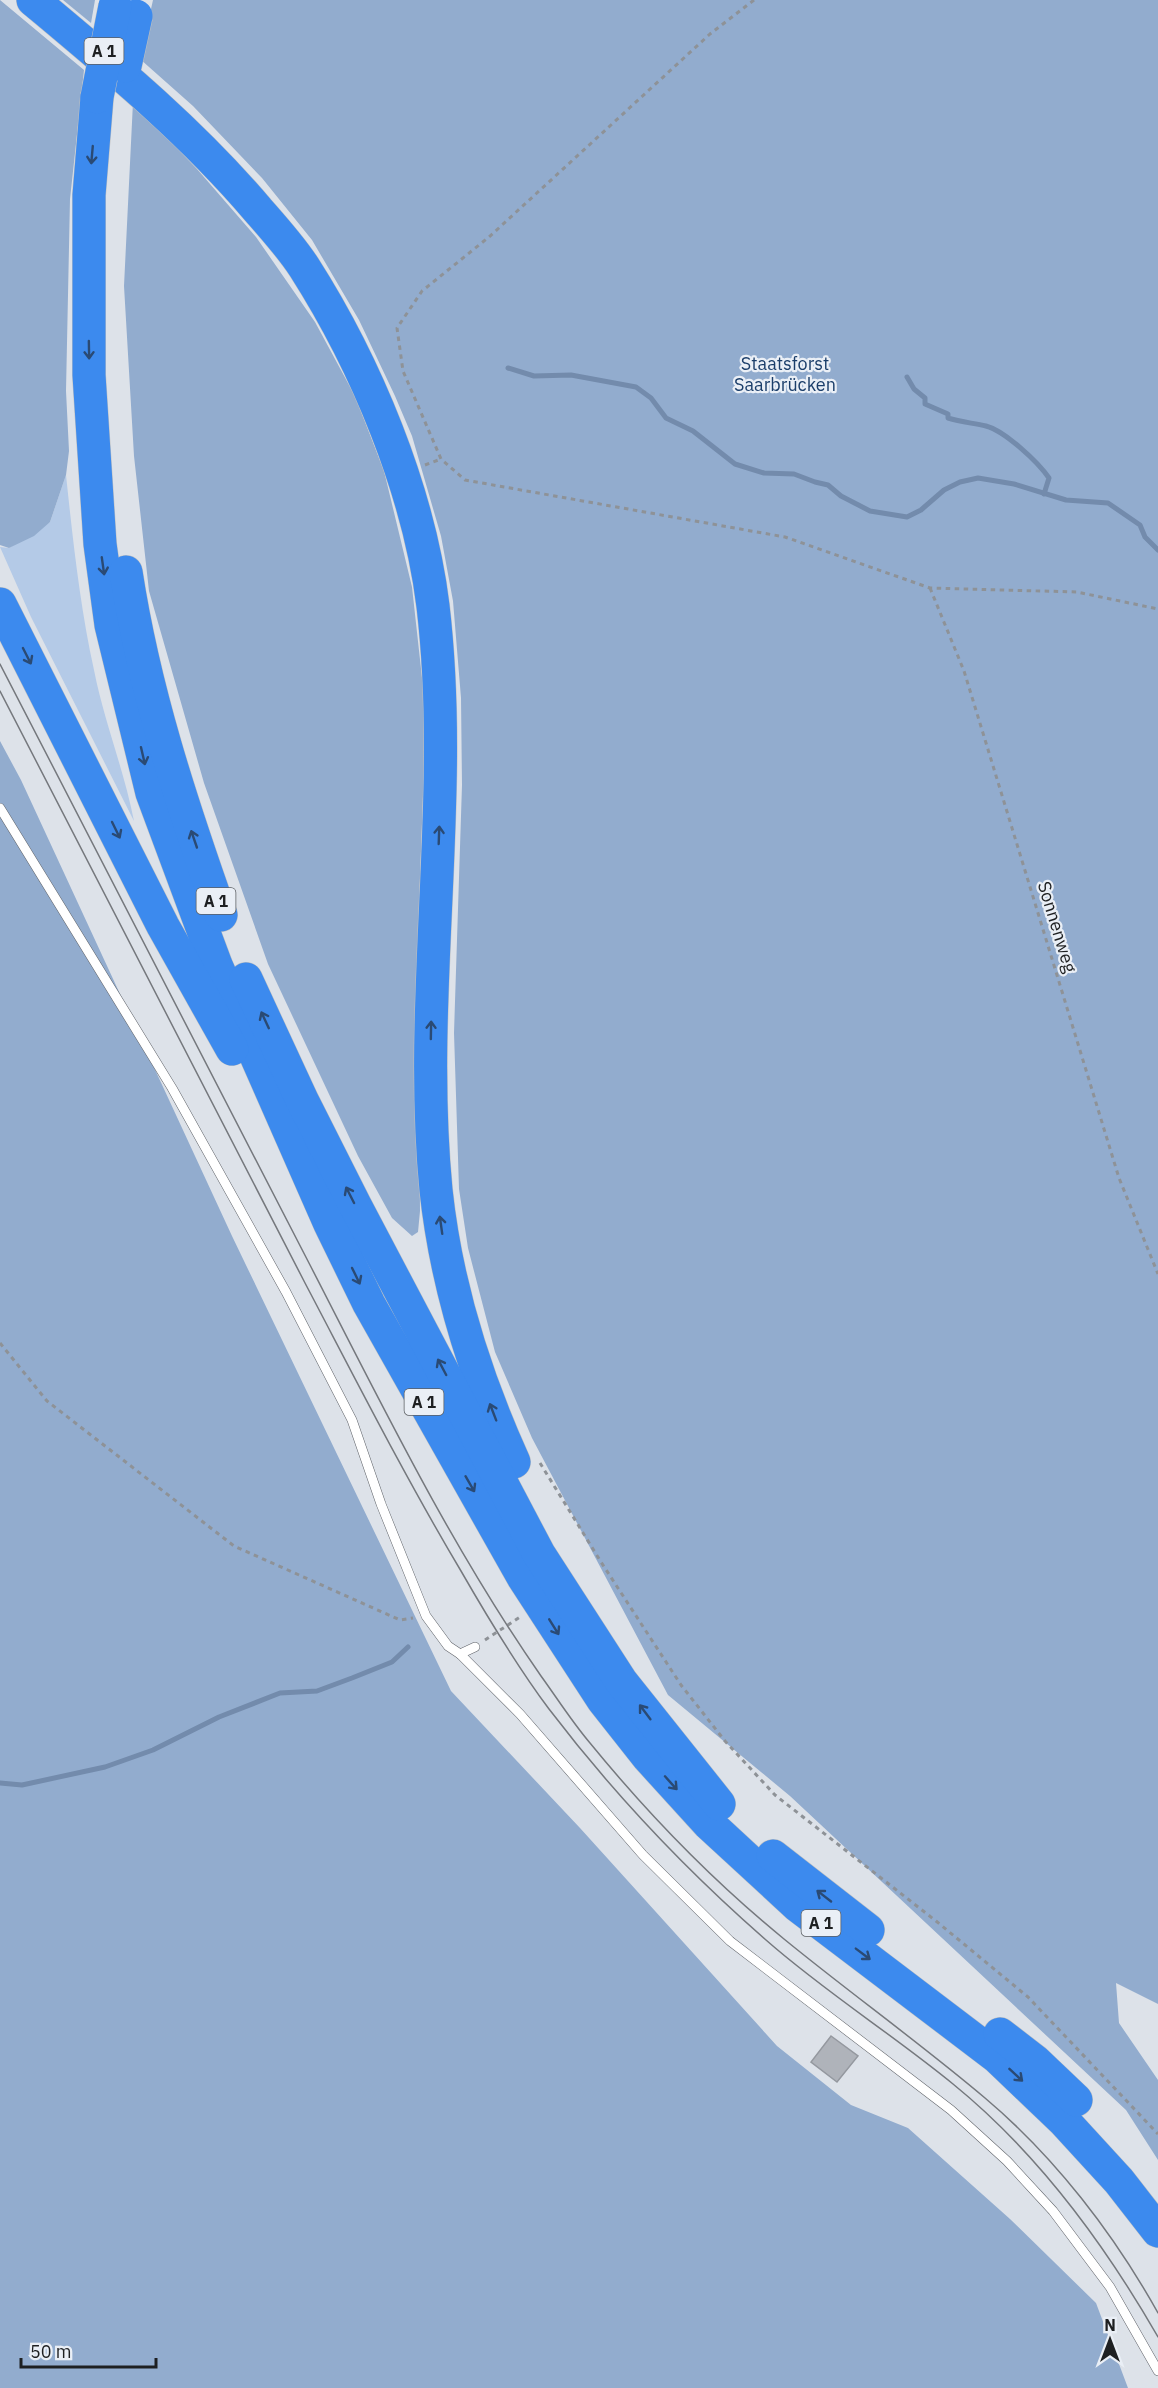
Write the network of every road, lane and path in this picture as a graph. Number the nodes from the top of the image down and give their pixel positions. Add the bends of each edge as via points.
1 (33, 0) edge
2 (754, 0) edge
3 (127, 5) edge
4 (107, 102) junction
5 (930, 588) junction
6 (0, 604) edge
7 (1158, 609) edge
8 (0, 808) edge
9 (330, 1224) junction
10 (1158, 1274) edge
11 (0, 1343) edge
12 (538, 1460) dead end
13 (524, 1614) dead end
14 (426, 1616) junction
15 (583, 1620) junction
16 (475, 1647) joint
17 (460, 1654) junction
18 (1158, 2134) edge
19 (1158, 2195) edge
20 (1158, 2231) edge
21 (1158, 2371) edge

15 -> 1 highway via 476,1367 445,1252 432,1137 431,1032 441,697 432,603 402,473 376,406 303,264 221,166 148,96
2 - 5 path via 710,34 489,237 422,291 397,328 403,371 441,459 465,480 784,537
3 - 4 highway, A 1, bridge
4 -> 9 highway, A 1 via 89,195 89,375 100,544 111,625 152,793 216,965
15 -> 4 highway, A 1 via 539,1554 302,1100 235,954 176,786 134,620 120,537 110,375
5 - 7 path via 1077,592
5 - 10 path, Sonnenweg via 964,671 1119,1178
6 -> 9 highway via 163,926
8 - 14 lane via 172,1088 325,1365 351,1420
9 -> 20 highway, A 1 via 369,1304 523,1577 603,1700 648,1757 708,1823 798,1906 997,2057 1064,2121
11 - 14 path via 47,1401 234,1546 400,1620
12 - 18 path via 681,1685 725,1741 775,1795 1028,1996
13 - 16 path
14 - 17 lane via 448,1646
19 -> 15 highway, A 1 via 1081,2105 1035,2061 769,1853 718,1804 621,1681
16 - 17 lane
17 - 21 lane via 520,1714 644,1855 730,1941 951,2110 1007,2161 1053,2211 1110,2287

